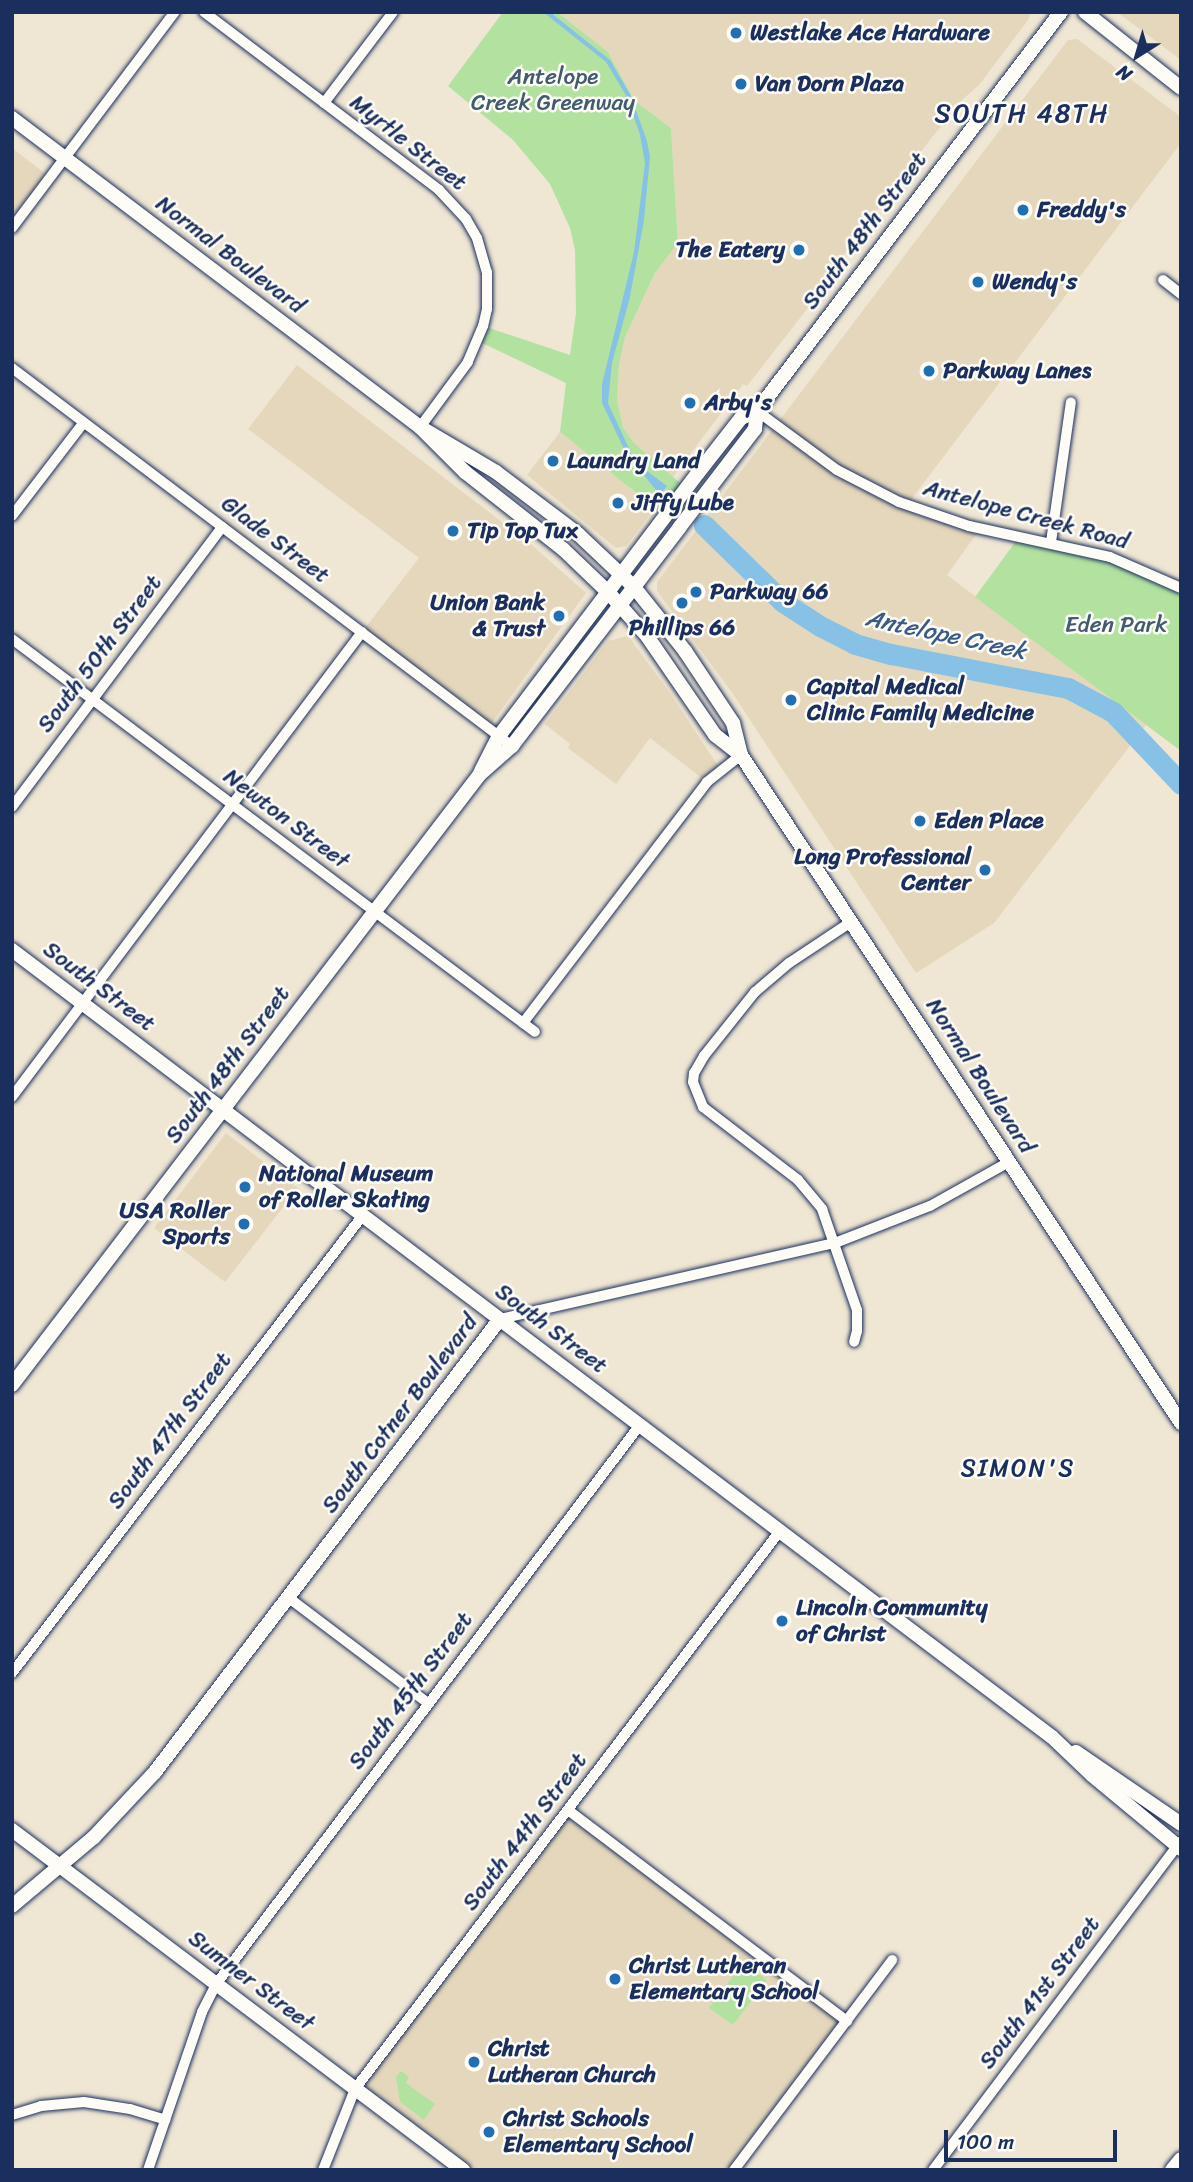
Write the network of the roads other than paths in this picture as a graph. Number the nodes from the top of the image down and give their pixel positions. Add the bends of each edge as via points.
1 (175, 12) edge
2 (204, 12) edge
3 (393, 12) edge
4 (1061, 12) edge
5 (1071, 12) edge
6 (1087, 15) edge
7 (1181, 89) edge
8 (324, 103) junction
9 (12, 118) edge
10 (66, 158) junction
11 (12, 228) edge
12 (1163, 280) dead end
13 (1181, 294) edge
14 (12, 368) edge
15 (1071, 402) dead end
16 (757, 411) junction
17 (84, 422) junction
18 (420, 427) junction
19 (12, 516) edge
20 (222, 527) junction
21 (1051, 542) junction
22 (621, 574) junction
23 (1179, 584) edge
24 (634, 587) junction
25 (608, 592) junction
26 (620, 604) junction
27 (362, 632) junction
28 (12, 639) edge
29 (92, 699) junction
30 (499, 736) junction
31 (512, 746) junction
32 (741, 755) junction
33 (480, 774) junction
34 (231, 804) junction
35 (12, 807) edge
36 (374, 911) junction
37 (851, 922) junction
38 (12, 950) edge
39 (83, 1004) junction
40 (523, 1023) junction
41 (535, 1032) dead end
42 (12, 1097) edge
43 (223, 1109) junction
44 (1009, 1162) junction
45 (363, 1215) junction
46 (835, 1243) junction
47 (500, 1319) junction
48 (854, 1342) dead end
49 (12, 1385) edge
50 (1181, 1423) edge
51 (640, 1425) junction
52 (780, 1531) junction
53 (289, 1598) junction
54 (12, 1674) edge
55 (428, 1703) junction
56 (1062, 1745) junction
57 (568, 1810) junction
58 (1181, 1824) edge
59 (12, 1830) edge
60 (1180, 1845) edge
61 (61, 1867) junction
62 (12, 1906) edge
63 (892, 1960) dead end
64 (216, 1983) junction
65 (847, 2021) junction
66 (355, 2089) junction
67 (12, 2115) edge
68 (165, 2120) junction
69 (1181, 2159) edge
70 (148, 2170) edge
71 (323, 2170) edge
72 (463, 2170) edge
73 (734, 2170) edge
74 (933, 2170) edge
75 (1172, 2170) edge

1 - 10 street
2 - 8 street, Myrtle Street
3 - 8 street
4 - 16 main road, South 48th Street
5 - 6 main road
6 - 7 main road
8 - 18 street, Myrtle Street via 453,202 484,255 489,290 483,326 468,362
9 - 10 main road, Normal Boulevard
10 - 11 street
10 - 18 main road, Normal Boulevard
12 - 13 street
14 - 17 street, Glade Street
15 - 21 street
16 - 21 street, Antelope Creek Road via 837,470 899,502 968,526
16 - 22 main road, South 48th Street via 741,418
16 - 24 main road, South 48th Street via 755,429
17 - 19 street
17 - 20 street, Glade Street
18 - 22 main road, Normal Boulevard via 478,460 540,504
18 - 25 main road, Normal Boulevard via 464,472 563,548
20 - 27 street, Glade Street
20 - 29 street, South 50th Street
21 - 23 street, Antelope Creek Road via 1110,557
22 - 24 main road, Normal Boulevard
22 - 25 main road, South 48th Street
24 - 26 main road, South 48th Street
24 - 32 main road, Normal Boulevard via 727,713
25 - 26 main road, Normal Boulevard
25 - 30 main road, South 48th Street
26 - 31 main road, South 48th Street
26 - 32 main road, Normal Boulevard via 715,735
27 - 30 street, Glade Street
27 - 34 street
28 - 29 street, Newton Street
29 - 34 street, Newton Street
29 - 35 street, South 50th Street
30 - 31 street, Glade Street
30 - 33 main road, South 48th Street
31 - 33 main road, South 48th Street
32 - 37 main road, Normal Boulevard
32 - 40 street via 707,782
33 - 36 main road, South 48th Street
34 - 36 street, Newton Street
34 - 39 street
36 - 40 street, Newton Street
36 - 43 main road, South 48th Street
37 - 44 main road, Normal Boulevard
37 - 46 street via 755,992 704,1056 693,1082 708,1111 811,1193 826,1216
38 - 39 main road, South Street
39 - 42 street
39 - 43 main road, South Street
40 - 41 street, Newton Street
43 - 45 main road, South Street
43 - 49 main road, South 48th Street
44 - 46 street, South Cotner Boulevard via 930,1206
44 - 50 main road, Normal Boulevard
45 - 47 main road, South Street
45 - 54 street, South 47th Street
46 - 47 street, South Cotner Boulevard
46 - 48 street via 858,1312
47 - 51 main road, South Street
47 - 53 main road, South Cotner Boulevard
51 - 52 main road, South Street
51 - 55 street, South 45th Street
52 - 56 main road, South Street
52 - 57 street, South 44th Street
53 - 55 street
53 - 61 main road, South Cotner Boulevard via 155,1772
55 - 64 street, South 45th Street
56 - 58 main road, South Street
56 - 60 main road, South Street via 1100,1783
57 - 65 street
57 - 66 street, South 44th Street
59 - 61 main road, Sumner Street
60 - 74 street, South 41st Street
61 - 62 main road, South Cotner Boulevard
61 - 64 main road, Sumner Street
63 - 65 street
64 - 66 main road, Sumner Street
64 - 68 street, South 45th Street
65 - 73 street
66 - 71 street, South 44th Street
66 - 72 main road, Sumner Street
67 - 68 street via 41,2106 84,2102
68 - 70 street, South 45th Street
69 - 75 main road

